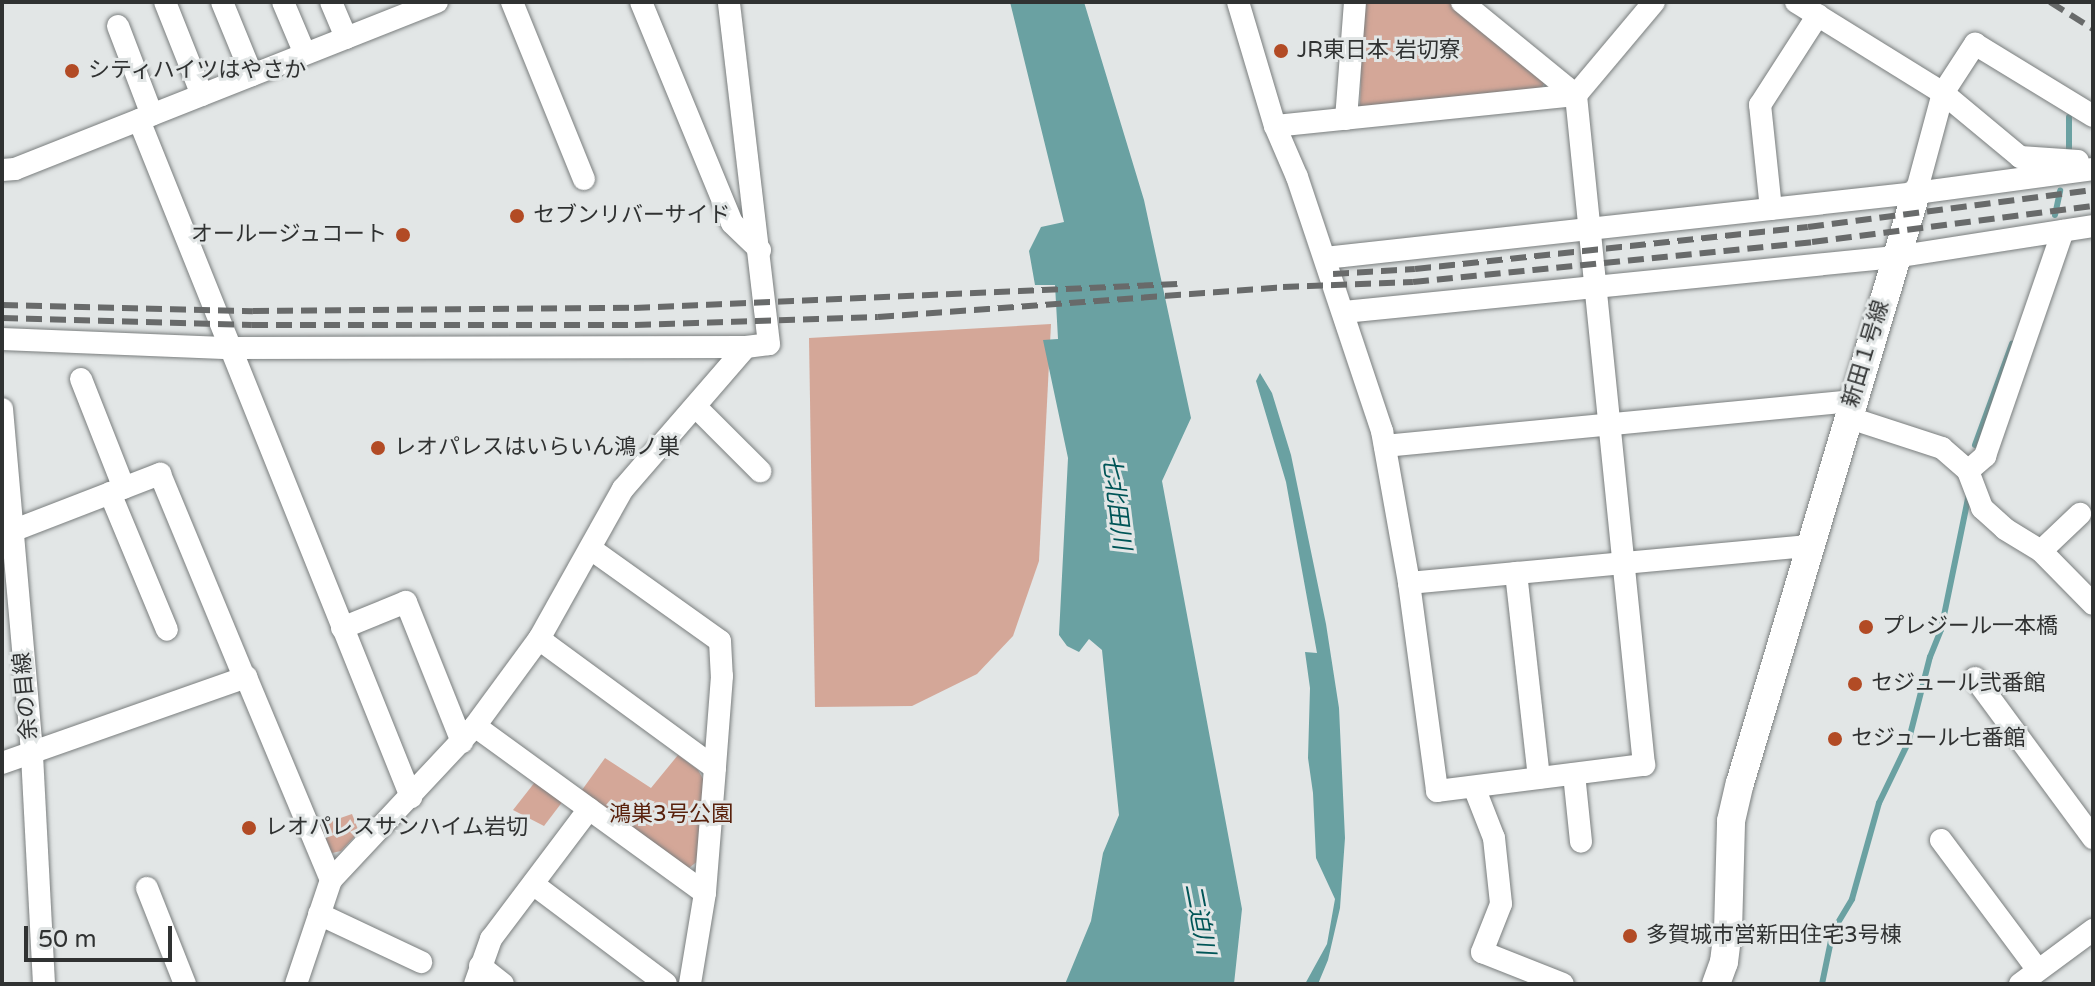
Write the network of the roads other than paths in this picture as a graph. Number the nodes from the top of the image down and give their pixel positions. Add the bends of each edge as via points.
1 (165, 2) edge
2 (222, 2) edge
3 (283, 2) edge
4 (331, 2) edge
5 (437, 2) edge
6 (512, 2) edge
7 (641, 2) edge
8 (729, 2) edge
9 (1238, 2) edge
10 (1355, 2) edge
11 (1654, 2) edge
12 (1796, 2) edge
13 (1470, 4) edge
14 (407, 7) edge
15 (1818, 15) junction
16 (118, 26) dead end
17 (346, 38) junction
18 (305, 54) junction
19 (252, 75) junction
20 (1943, 93) junction
21 (202, 95) junction
22 (1576, 95) junction
23 (2093, 116) edge
24 (145, 118) junction
25 (1346, 119) junction
26 (1275, 126) junction
27 (2093, 167) edge
28 (7, 170) edge
29 (584, 179) dead end
30 (1916, 193) junction
31 (1771, 209) junction
32 (2093, 226) edge
33 (1588, 228) junction
34 (2063, 231) junction
35 (760, 250) junction
36 (1895, 257) junction
37 (1325, 258) junction
38 (1596, 288) junction
39 (1344, 312) junction
40 (2, 339) edge
41 (746, 347) junction
42 (230, 348) junction
43 (81, 379) dead end
44 (696, 407) junction
45 (2, 409) edge
46 (1849, 409) junction
47 (1610, 426) junction
48 (1385, 446) junction
49 (760, 471) dead end
50 (1968, 471) junction
51 (117, 490) junction
52 (2080, 514) dead end
53 (12, 531) junction
54 (1811, 546) junction
55 (591, 549) junction
56 (2041, 551) junction
57 (1624, 562) junction
58 (1516, 573) junction
59 (1409, 583) junction
60 (2093, 604) edge
61 (342, 628) junction
62 (167, 630) dead end
63 (539, 639) junction
64 (244, 677) junction
65 (1975, 678) dead end
66 (469, 734) junction
67 (32, 755) junction
68 (2, 763) edge
69 (715, 768) junction
70 (1574, 774) junction
71 (1539, 778) junction
72 (1474, 787) junction
73 (411, 797) junction
74 (589, 809) junction
75 (2093, 838) edge
76 (1941, 840) dead end
77 (1581, 842) dead end
78 (331, 880) junction
79 (533, 884) junction
80 (147, 888) dead end
81 (705, 893) junction
82 (319, 914) junction
83 (2093, 930) edge
84 (421, 962) dead end
85 (2038, 970) junction
86 (477, 975) edge
87 (44, 984) edge
88 (185, 984) edge
89 (296, 984) edge
90 (503, 984) edge
91 (666, 984) edge
92 (690, 984) edge
93 (1563, 984) edge
94 (1716, 984) edge
95 (2020, 984) edge

1 - 21 street
2 - 19 street
3 - 18 street
4 - 17 street
5 - 14 street
6 - 29 street
7 - 35 street via 732,223
8 - 35 street
9 - 26 street
10 - 25 street
11 - 22 street
12 - 15 street
13 - 22 street
14 - 17 street
15 - 20 street
15 - 31 street via 1760,105
16 - 24 street
17 - 18 street
18 - 19 street
19 - 21 street
20 - 23 street, 新田１号線 via 1975,44
20 - 27 street via 2020,157 2085,161
20 - 30 street, 新田１号線
21 - 24 street
22 - 25 street
22 - 33 street
24 - 28 street
24 - 42 street
25 - 26 street
26 - 37 street
27 - 30 street
30 - 31 street
30 - 36 street, 新田１号線
31 - 33 street
32 - 34 street
33 - 37 street
33 - 38 street
34 - 36 street
34 - 50 street via 1985,456
35 - 41 street via 769,344
36 - 38 street
36 - 46 street, 新田１号線
37 - 39 street
38 - 39 street
38 - 47 street
39 - 48 street
40 - 42 street
41 - 42 street
41 - 44 street
42 - 61 street
43 - 51 street
44 - 49 street
44 - 55 street via 623,489
45 - 53 street, 余の目線
46 - 47 street
46 - 50 street via 1942,448
46 - 54 street, 新田１号線
47 - 48 street
47 - 57 street
48 - 59 street
50 - 56 street via 1982,508
51 - 53 street
51 - 62 street
51 - 64 street via 160,474
52 - 56 street
53 - 67 street, 余の目線
54 - 57 street
54 - 94 street, 新田１号線 via 1731,821 1728,931
55 - 63 street
55 - 69 street via 720,641
56 - 60 street
57 - 58 street
57 - 70 street via 1644,765
58 - 59 street
58 - 71 street
59 - 72 street via 1437,791
61 - 66 street via 406,602
61 - 73 street
63 - 66 street
63 - 69 street
64 - 67 street
64 - 78 street
65 - 75 street
66 - 73 street
66 - 74 street
67 - 68 street
67 - 87 street, 余の目線
69 - 81 street
70 - 71 street
70 - 77 street
71 - 72 street
72 - 93 street via 1494,838 1501,904 1482,952
73 - 78 street
74 - 79 street
74 - 81 street
76 - 85 street
78 - 82 street
79 - 86 street via 491,939
79 - 91 street
80 - 88 street
81 - 92 street
82 - 84 street
82 - 89 street
83 - 85 street
85 - 95 street
86 - 90 street

